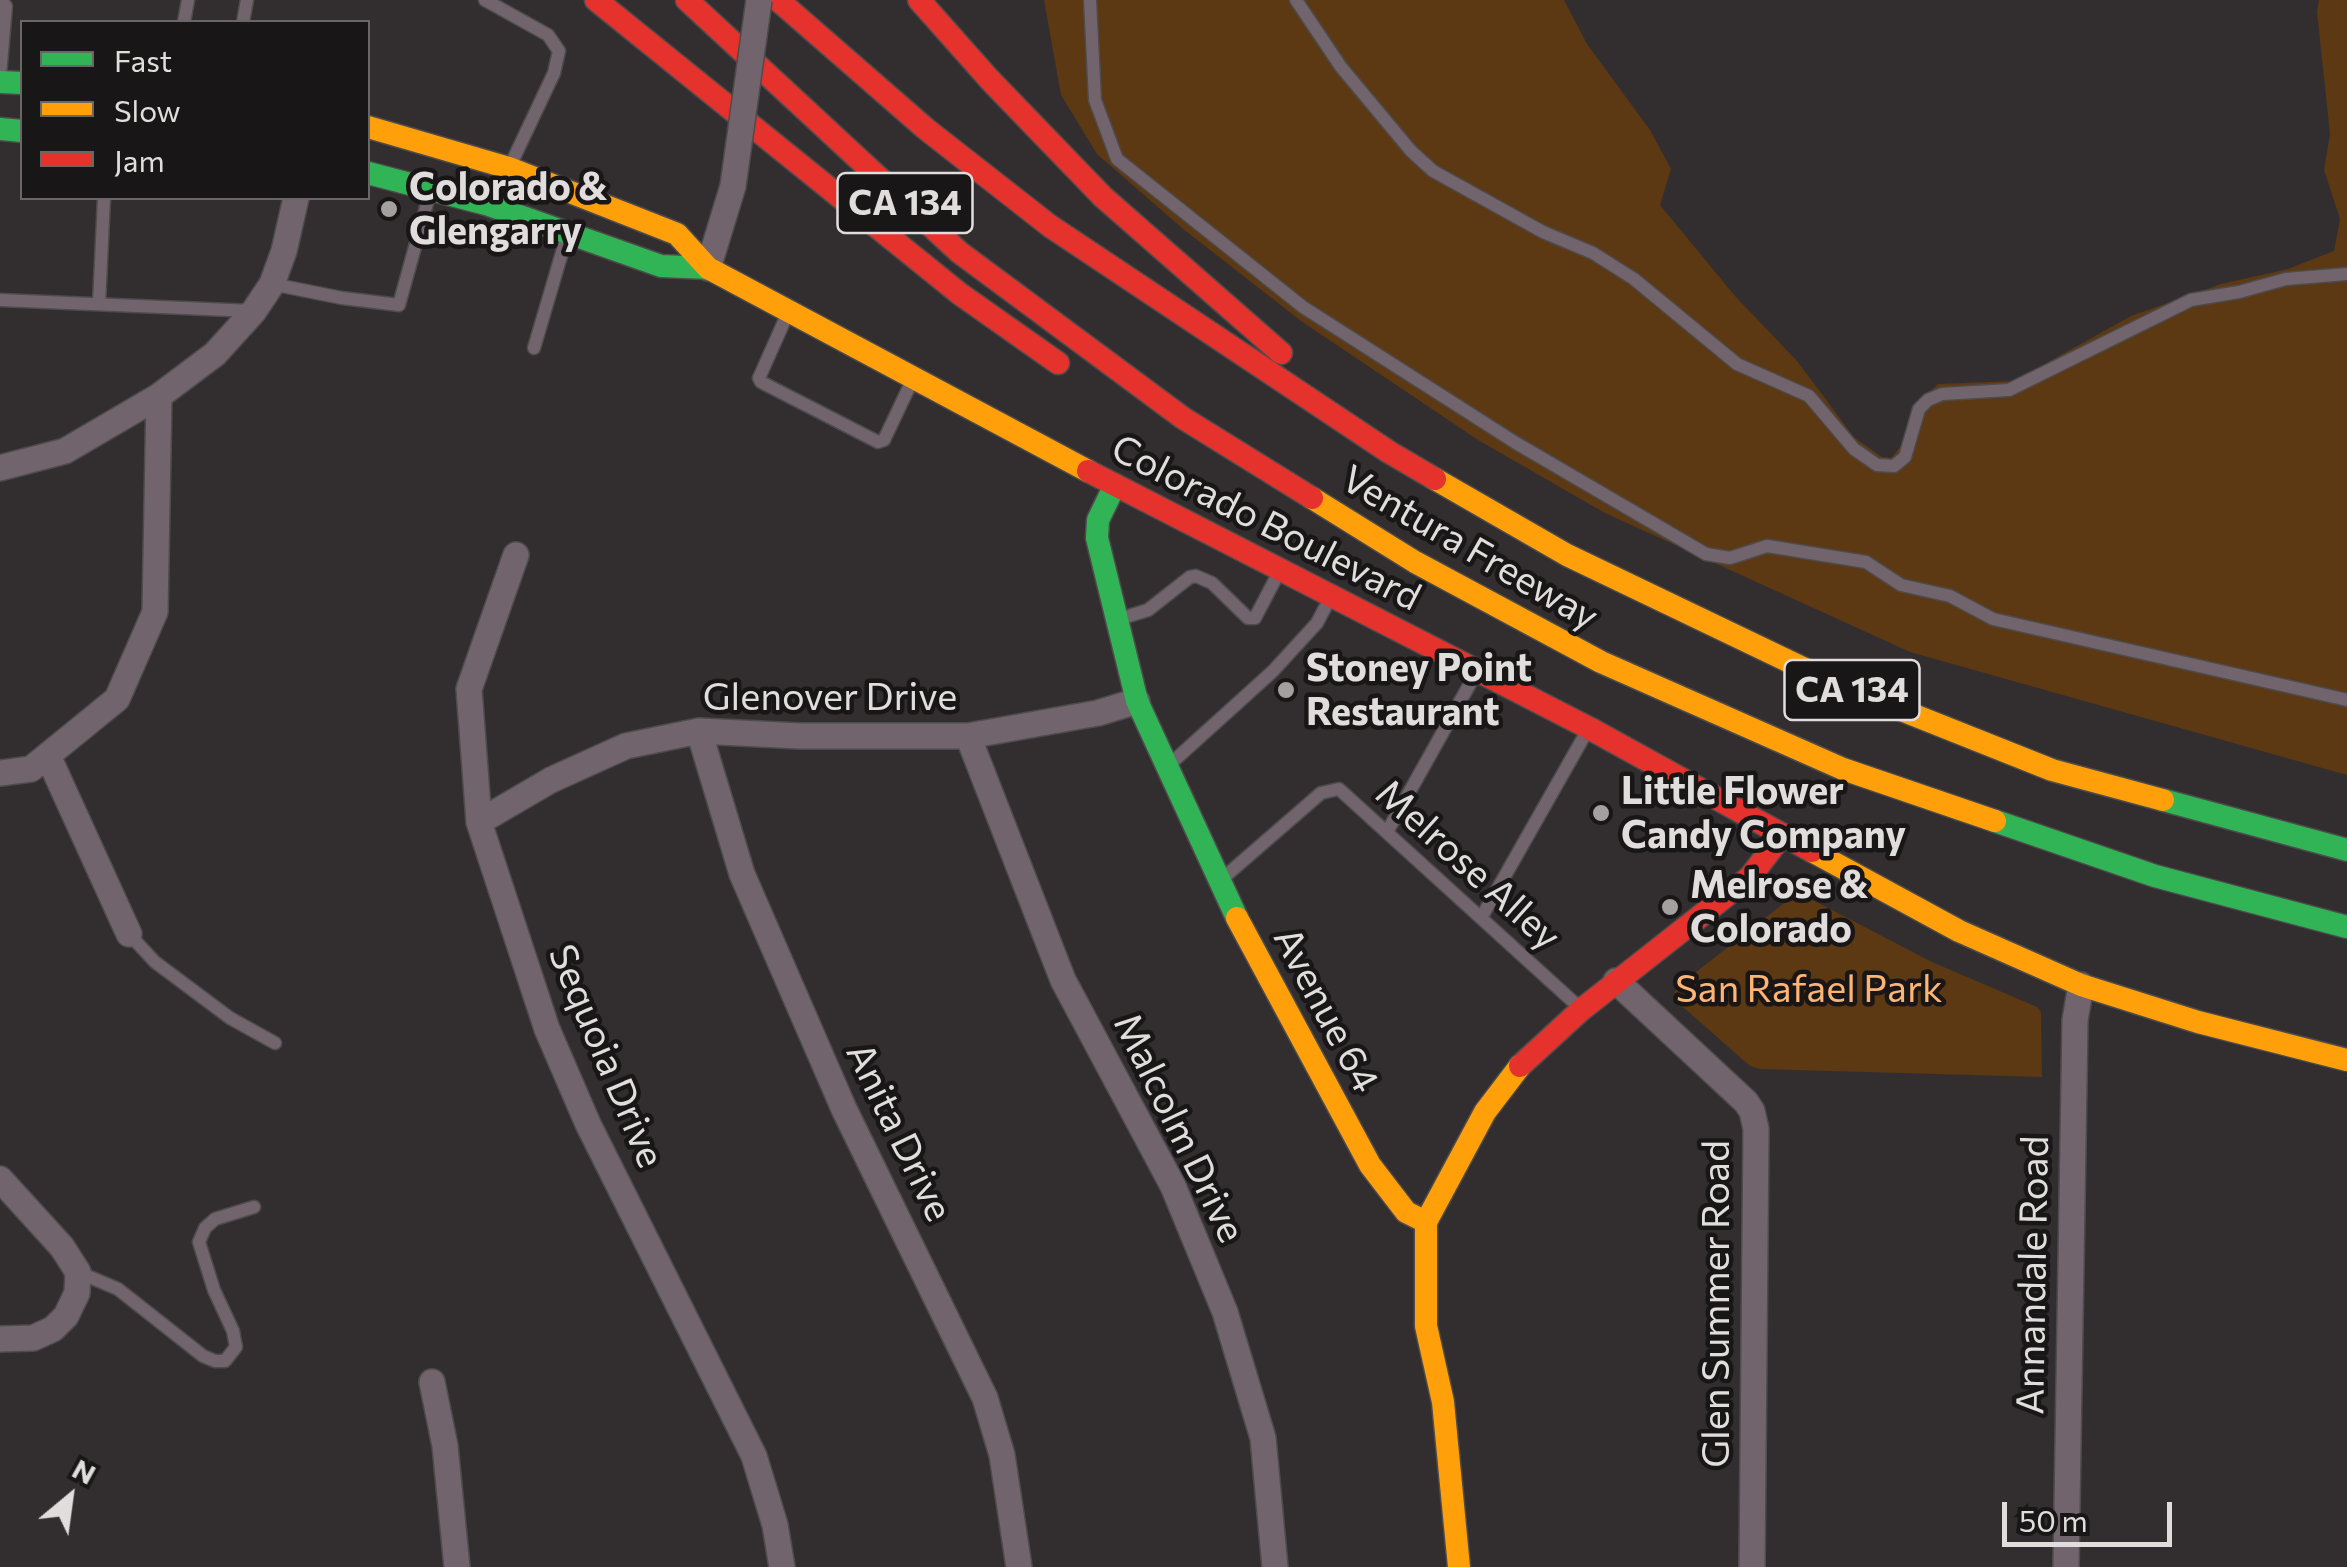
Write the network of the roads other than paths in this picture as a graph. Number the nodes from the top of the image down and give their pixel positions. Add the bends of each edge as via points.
1 (1, 0) edge
2 (485, 0) edge
3 (596, 0) edge
4 (687, 0) edge
5 (759, 0) edge
6 (778, 0) edge
7 (919, 0) edge
8 (1090, 0) edge
9 (1296, 0) edge
10 (0, 80) edge
11 (370, 128) edge
12 (510, 168) junction
13 (370, 173) edge
14 (430, 188) junction
15 (104, 200) edge
16 (296, 200) edge
17 (569, 232) junction
18 (708, 268) junction
19 (2347, 274) edge
20 (272, 284) junction
21 (0, 300) edge
22 (99, 304) junction
23 (254, 312) junction
24 (788, 312) junction
25 (1203, 328) junction
26 (534, 348) dead end
27 (1212, 357) dead end
28 (914, 377) junction
29 (1082, 380) dead end
30 (1140, 387) junction
31 (159, 396) junction
32 (1206, 402) dead end
33 (1176, 440) dead end
34 (1389, 452) junction
35 (0, 468) edge
36 (1317, 474) dead end
37 (1115, 485) junction
38 (1377, 512) dead end
39 (516, 554) dead end
40 (1415, 562) junction
41 (1280, 570) junction
42 (1331, 596) junction
43 (1117, 620) junction
44 (1477, 671) junction
45 (2347, 700) edge
46 (1136, 701) junction
47 (1589, 728) junction
48 (699, 731) junction
49 (968, 736) junction
50 (48, 756) junction
51 (1166, 768) junction
52 (0, 773) edge
53 (2004, 776) dead end
54 (1939, 777) dead end
55 (2060, 796) dead end
56 (479, 822) junction
57 (1387, 832) junction
58 (1782, 835) junction
59 (2141, 847) dead end
60 (2347, 850) edge
61 (2218, 869) dead end
62 (1218, 882) junction
63 (2347, 904) edge
64 (1481, 918) junction
65 (2347, 927) edge
66 (129, 934) joint
67 (1616, 981) junction
68 (2081, 985) junction
69 (1581, 1010) junction
70 (275, 1044) dead end
71 (2347, 1060) edge
72 (0, 1179) edge
73 (254, 1207) dead end
74 (1426, 1222) junction
75 (78, 1272) junction
76 (0, 1338) edge
77 (432, 1382) dead end
78 (457, 1567) edge
79 (782, 1567) edge
80 (1019, 1567) edge
81 (1276, 1567) edge
82 (1459, 1567) edge
83 (1752, 1567) edge
84 (2066, 1567) edge

1 - 10 lane via 6,6
2 - 12 lane via 548,35 559,52
3 - 29 main road via 960,294
4 - 30 main road, Ventura Freeway / CA 134 via 959,252
5 - 18 street, bridge via 733,186
6 - 25 main road, Ventura Freeway / CA 134 via 1050,226
7 - 34 main road via 1103,197
8 - 45 lane via 1095,100 1117,159 1303,306 1516,443 1706,554 1730,558 1767,546 1849,558 1994,619
9 - 19 lane via 1341,67 1433,170 1634,279 1737,364 1809,396 1854,449 1878,465 1894,466 1905,456 1919,409 1942,394 2008,390 2191,300 2286,279
11 - 12 main road, Colorado Boulevard
12 - 18 main road, Colorado Boulevard via 677,234
13 - 14 main road, Colorado Boulevard
14 - 17 main road, Colorado Boulevard
14 - 20 lane via 399,305
15 - 22 lane
16 - 20 street
17 - 18 main road, Colorado Boulevard via 661,266
17 - 26 lane
18 - 24 main road, Colorado Boulevard
20 - 23 street
21 - 22 lane
22 - 23 lane
23 - 31 street via 216,354
24 - 28 main road, Colorado Boulevard
24 - 28 lane via 760,382 878,442
25 - 27 main road
25 - 34 main road, Ventura Freeway / CA 134
28 - 37 main road, Colorado Boulevard
30 - 32 main road
30 - 40 main road, Ventura Freeway / CA 134
31 - 35 street via 65,451
31 - 50 street via 155,612 118,698
33 - 40 main road via 1319,527
34 - 60 main road, Ventura Freeway / CA 134 via 1567,555 1836,684 2052,770
36 - 38 main road
37 - 41 main road, Colorado Boulevard
37 - 43 main road, Avenue 64 via 1097,538
39 - 56 street, Sequoia Drive via 469,689
40 - 65 main road, Ventura Freeway / CA 134 via 1601,662 1844,769 2136,870
41 - 42 main road, Colorado Boulevard
41 - 43 lane via 1254,618 1196,576 1148,610
42 - 44 main road, Colorado Boulevard
42 - 51 lane via 1317,623 1274,671
43 - 46 main road, Avenue 64
44 - 47 main road, Colorado Boulevard
44 - 57 lane
46 - 49 street, Glenover Drive
46 - 51 main road, Avenue 64
47 - 58 main road, Colorado Boulevard
47 - 64 lane
48 - 49 street, Glenover Drive
48 - 56 street, Glenover Drive via 626,746
48 - 80 street, Anita Drive via 742,874 844,1109 985,1398 1002,1455
49 - 81 street, Malcolm Drive via 1063,980 1173,1186 1225,1312 1264,1438
50 - 52 street via 31,769
50 - 66 street
51 - 62 main road, Avenue 64
53 - 55 main road
54 - 59 main road
56 - 79 street, Sequoia Drive via 546,1029 754,1456
57 - 62 lane, Melrose Alley via 1339,789 1321,794
57 - 64 lane, Melrose Alley
58 - 67 main road via 1750,877
58 - 68 main road, Colorado Boulevard via 1958,932
61 - 63 main road
62 - 74 main road, Avenue 64 via 1370,1165 1406,1212
64 - 69 lane, Melrose Alley
66 - 70 lane via 230,1018
67 - 69 main road
67 - 83 street, Glen Summer Road via 1752,1111
68 - 71 main road, Colorado Boulevard
68 - 84 street, Annandale Road via 2075,1020
69 - 74 main road via 1515,1071 1485,1112
72 - 75 street
73 - 75 lane via 215,1219 199,1242 234,1330 236,1348 226,1360 203,1356 118,1289
74 - 82 main road via 1426,1326 1445,1418
75 - 76 street via 77,1293 53,1329 33,1338
77 - 78 street

